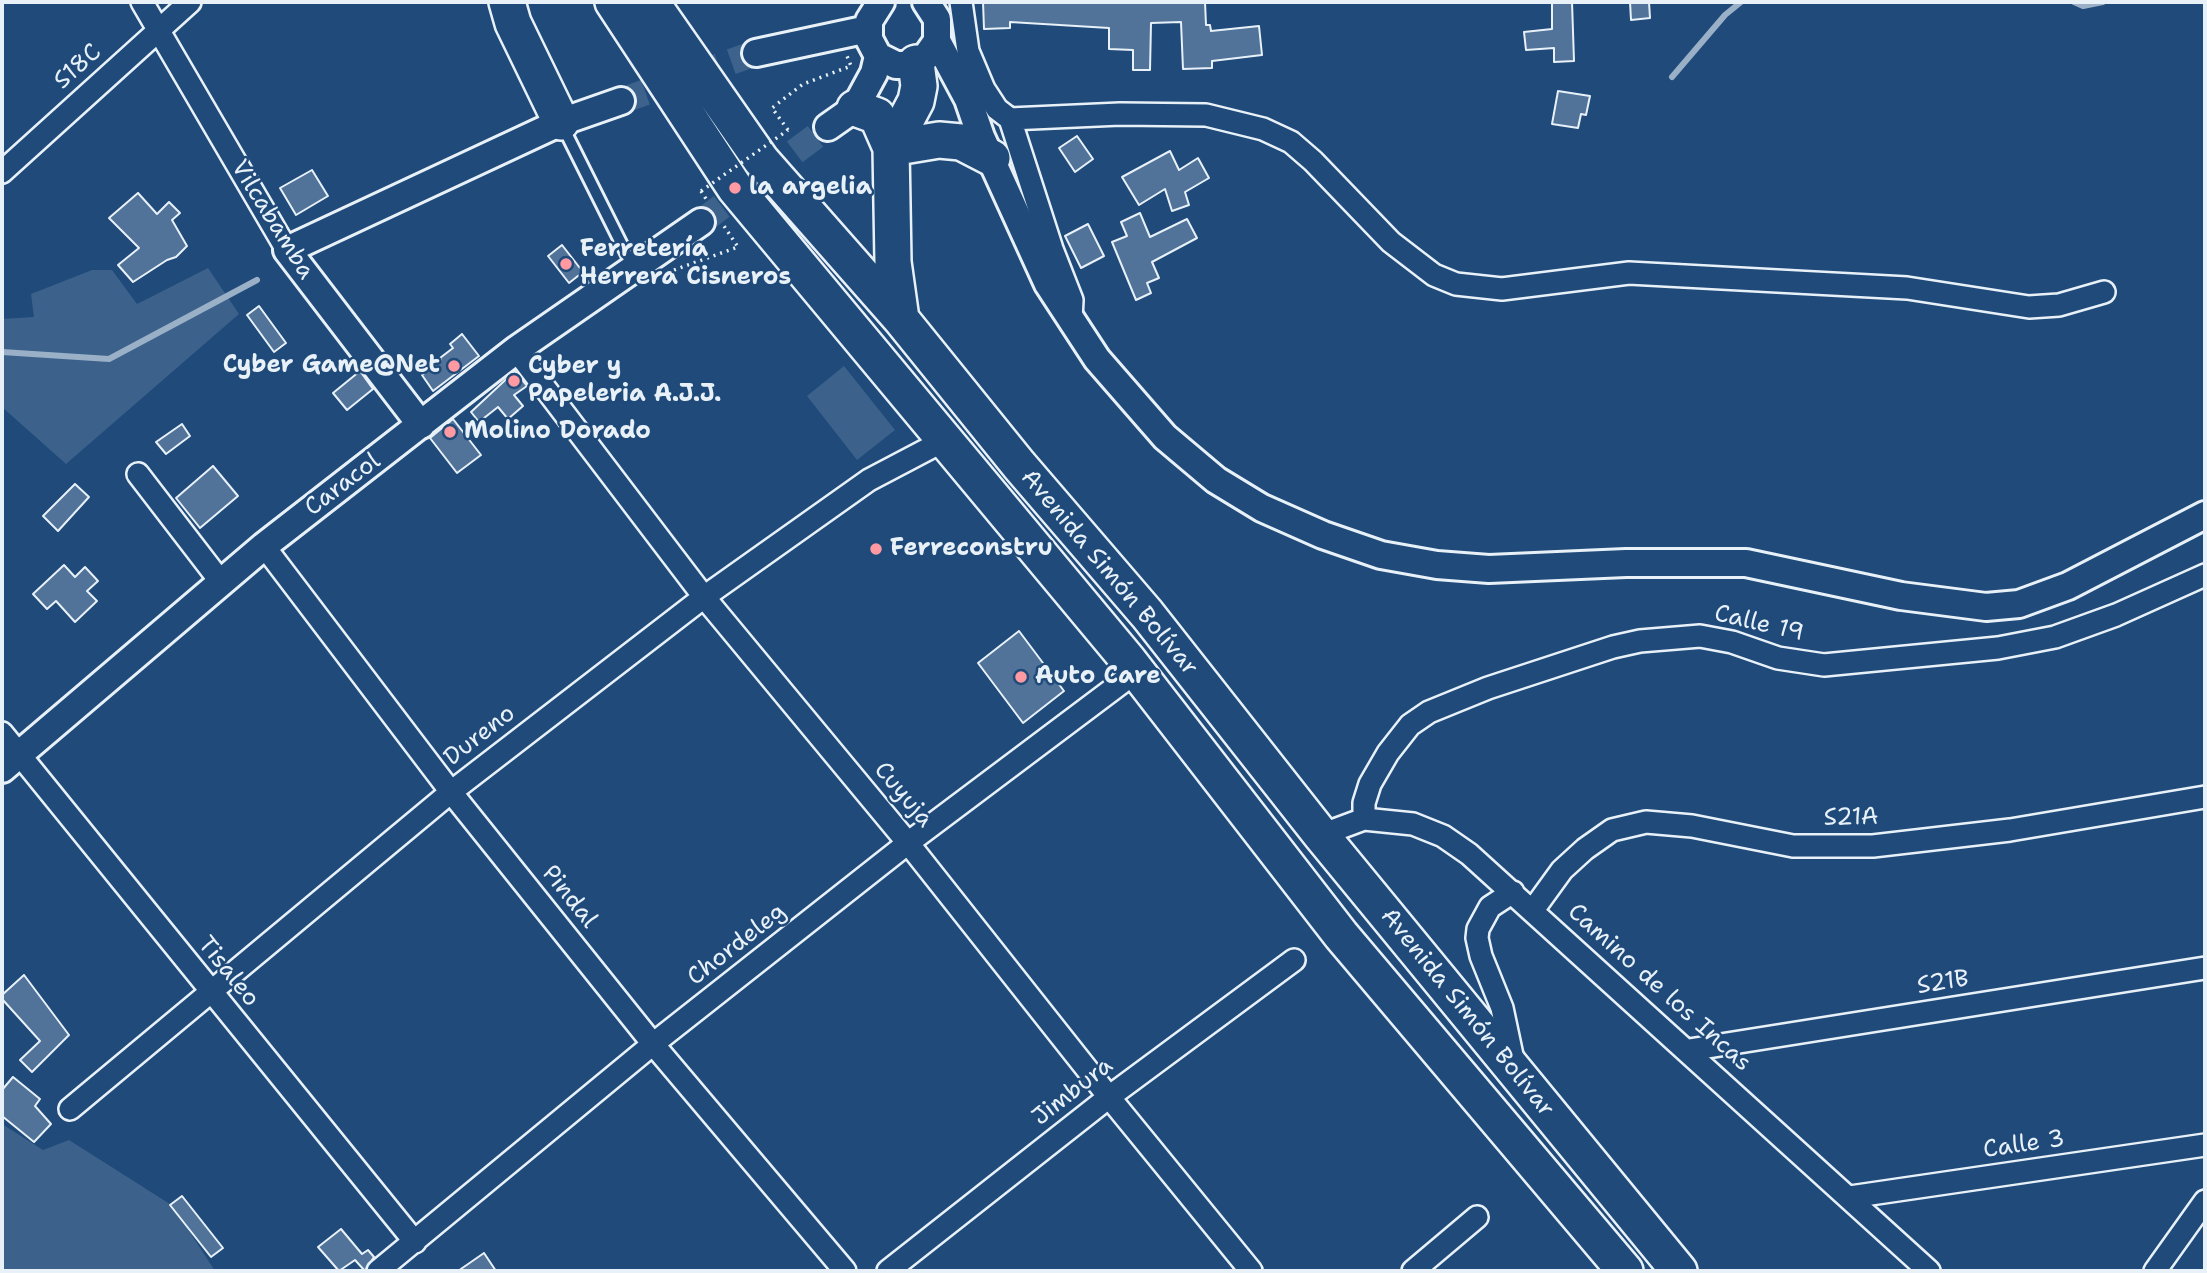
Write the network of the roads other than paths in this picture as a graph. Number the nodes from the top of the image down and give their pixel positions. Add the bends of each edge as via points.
1 (142, 2) edge
2 (190, 2) edge
3 (507, 2) edge
4 (613, 2) edge
5 (651, 2) edge
6 (881, 2) edge
7 (926, 2) edge
8 (961, 2) edge
9 (158, 29) junction
10 (868, 29) junction
11 (756, 53) tunnel mouth
12 (878, 55) junction
13 (924, 55) junction
14 (621, 101) tunnel mouth
15 (841, 118) joint
16 (1010, 118) junction
17 (561, 122) junction
18 (891, 148) junction
19 (987, 148) junction
20 (2, 172) edge
21 (701, 222) tunnel mouth
22 (287, 250) junction
23 (637, 267) junction
24 (2104, 292) dead end
25 (901, 319) junction
26 (1071, 319) junction
27 (516, 350) junction
28 (421, 425) junction
29 (947, 439) junction
30 (138, 474) dead end
31 (2205, 515) edge
32 (264, 546) junction
33 (2205, 575) edge
34 (221, 582) junction
35 (704, 597) junction
36 (1137, 671) junction
37 (2, 733) edge
38 (10, 761) edge
39 (451, 792) junction
40 (2205, 797) edge
41 (1364, 819) junction
42 (1321, 835) junction
43 (908, 843) junction
44 (1513, 892) junction
45 (1533, 910) junction
46 (1294, 960) dead end
47 (2205, 968) edge
48 (210, 992) junction
49 (653, 1044) junction
50 (1689, 1050) junction
51 (1514, 1069) junction
52 (1108, 1097) junction
53 (70, 1109) dead end
54 (2205, 1145) edge
55 (1850, 1197) junction
56 (2205, 1201) edge
57 (1477, 1217) dead end
58 (415, 1242) junction
59 (378, 1271) edge
60 (845, 1271) edge
61 (888, 1271) edge
62 (1251, 1271) edge
63 (1413, 1271) edge
64 (1625, 1271) edge
65 (1679, 1271) edge
66 (1929, 1271) edge
67 (2155, 1271) edge

1 - 9 street, Vilcabamba
2 - 9 street, S18C
3 - 17 highway
4 - 29 highway, Avenida Simón Bolívar via 735,188
5 - 25 highway, Avenida Simón Bolívar via 761,160
6 - 10 street
7 - 13 street via 937,19
8 - 16 street via 968,51 984,89 997,109
9 - 20 street, S18C
9 - 22 street, Vilcabamba
10 - 11 street
10 - 12 street
12 - 13 street via 896,65
12 - 15 street via 874,73
13 - 18 highway via 916,101
13 - 19 street via 968,99
14 - 17 street
15 - 18 highway via 877,116
16 - 24 street via 1206,115 1263,129 1291,142 1391,242 1434,275 1480,289 1629,273 1906,288 2029,307 2059,305
16 - 26 street via 1072,300
17 - 22 street
17 - 23 lane
18 - 19 highway via 950,141
18 - 25 highway via 893,262
19 - 26 street via 1048,285
21 - 23 street, Caracol
22 - 28 street, Vilcabamba
23 - 27 street, Caracol
25 - 42 highway, Avenida Simón Bolívar via 1147,614
26 - 31 street via 1097,359 1165,437 1236,494 1324,535 1381,555 1437,565 1489,569 1746,563 1901,596 1986,607 2019,604 2068,586
27 - 28 street, Caracol
27 - 35 street, Cuyuja
28 - 32 street, Caracol
29 - 35 street, Dureno via 869,480
29 - 36 highway, Avenida Simón Bolívar
30 - 34 street
32 - 34 street, Caracol
32 - 39 street, Pindal
33 - 41 street, Calle 19 via 2055,637 1998,648 1825,665 1700,636 1613,647 1478,692 1410,725 1370,784
34 - 38 street, Caracol
35 - 39 street, Dureno
35 - 43 street, Cuyuja
36 - 43 street, Chordeleg
36 - 64 highway, Avenida Simón Bolívar via 1341,935
37 - 38 street, Tisaleo
38 - 48 street, Tisaleo
39 - 48 street, Dureno
39 - 49 street, Pindal
40 - 45 street, S21A via 2010,830 1872,846 1793,846 1646,822 1612,830 1585,849 1562,870
41 - 42 street, Camino de los Incas
41 - 44 street, Camino de los Incas via 1413,824 1443,836
42 - 51 highway, Avenida Simón Bolívar
43 - 49 street, Chordeleg
43 - 52 street, Cuyuja
44 - 45 street, Camino de los Incas
44 - 51 street via 1490,907 1477,938 1502,1008
45 - 50 street, Camino de los Incas
46 - 52 street, Jimbura
47 - 50 street, S21B
48 - 53 street, Dureno
48 - 58 street, Tisaleo
49 - 58 street, Chordeleg
49 - 60 street, Pindal
50 - 55 street, Camino de los Incas
51 - 65 highway, Avenida Simón Bolívar
52 - 61 street, Jimbura
52 - 62 street, Cuyuja
54 - 55 street, Calle 3
55 - 66 street, Camino de los Incas
56 - 67 street
57 - 63 street
58 - 59 street, Chordeleg

